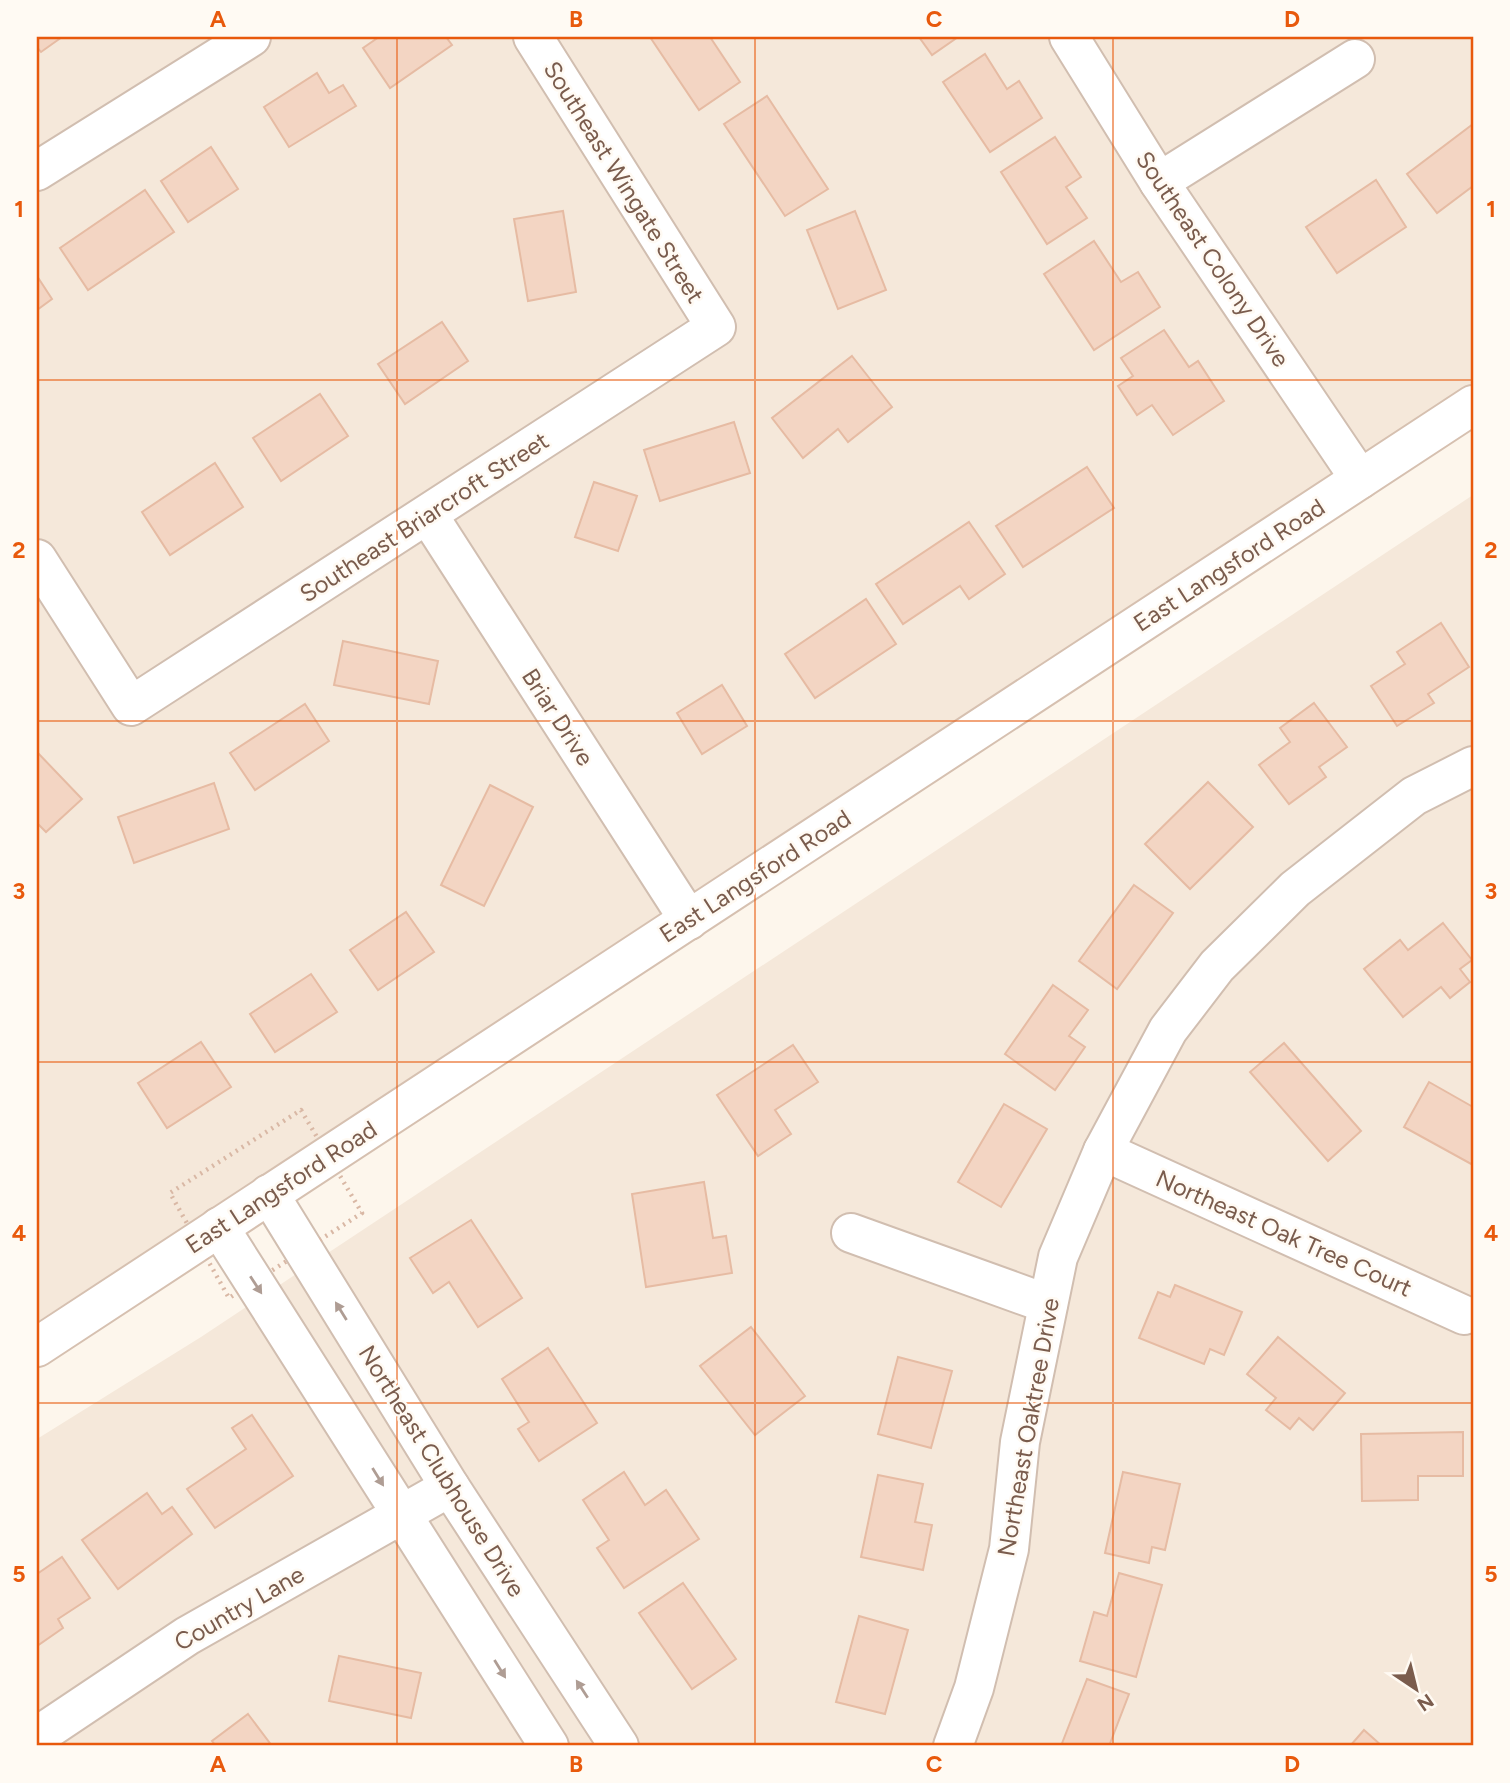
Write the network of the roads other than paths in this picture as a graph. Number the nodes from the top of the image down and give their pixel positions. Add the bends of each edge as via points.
1 (251, 37) edge
2 (533, 37) edge
3 (1069, 37) edge
4 (1354, 59) dead end
5 (37, 171) edge
6 (1159, 182) junction
7 (716, 327) joint
8 (1473, 405) edge
9 (1360, 479) junction
10 (428, 514) junction
11 (37, 559) edge
12 (1473, 766) edge
13 (689, 919) junction
14 (1103, 1151) junction
15 (270, 1194) junction
16 (219, 1227) junction
17 (851, 1233) dead end
18 (1048, 1304) junction
19 (1464, 1315) dead end
20 (37, 1347) edge
21 (450, 1488) junction
22 (402, 1515) junction
23 (37, 1742) edge
24 (549, 1746) edge
25 (619, 1746) edge
26 (953, 1746) edge

1 - 5 street
2 - 7 street, Southeast Wingate Street
3 - 6 street, Southeast Colony Drive
4 - 6 street
6 - 9 street, Southeast Colony Drive
7 - 10 street, Southeast Briarcroft Street
8 - 9 street, East Langsford Road
9 - 13 street, East Langsford Road
10 - 11 street, Southeast Briarcroft Street via 131,706
10 - 13 street, Briar Drive
12 - 14 street, Northeast Oaktree Drive via 1414,796 1392,813 1295,889 1217,965 1168,1030
13 - 15 street, East Langsford Road
14 - 18 street, Northeast Oaktree Drive via 1059,1257
14 - 19 street, Northeast Oak Tree Court
15 - 16 street, East Langsford Road
21 -> 15 street, Northeast Clubhouse Drive
16 - 20 street, East Langsford Road
16 -> 22 street
17 - 18 street
18 - 26 street, Northeast Oaktree Drive via 1020,1442 1009,1549 974,1688
21 - 22 street, Country Lane
25 -> 21 street, Northeast Clubhouse Drive
22 - 23 street, Country Lane via 187,1636 48,1729
22 -> 24 street

